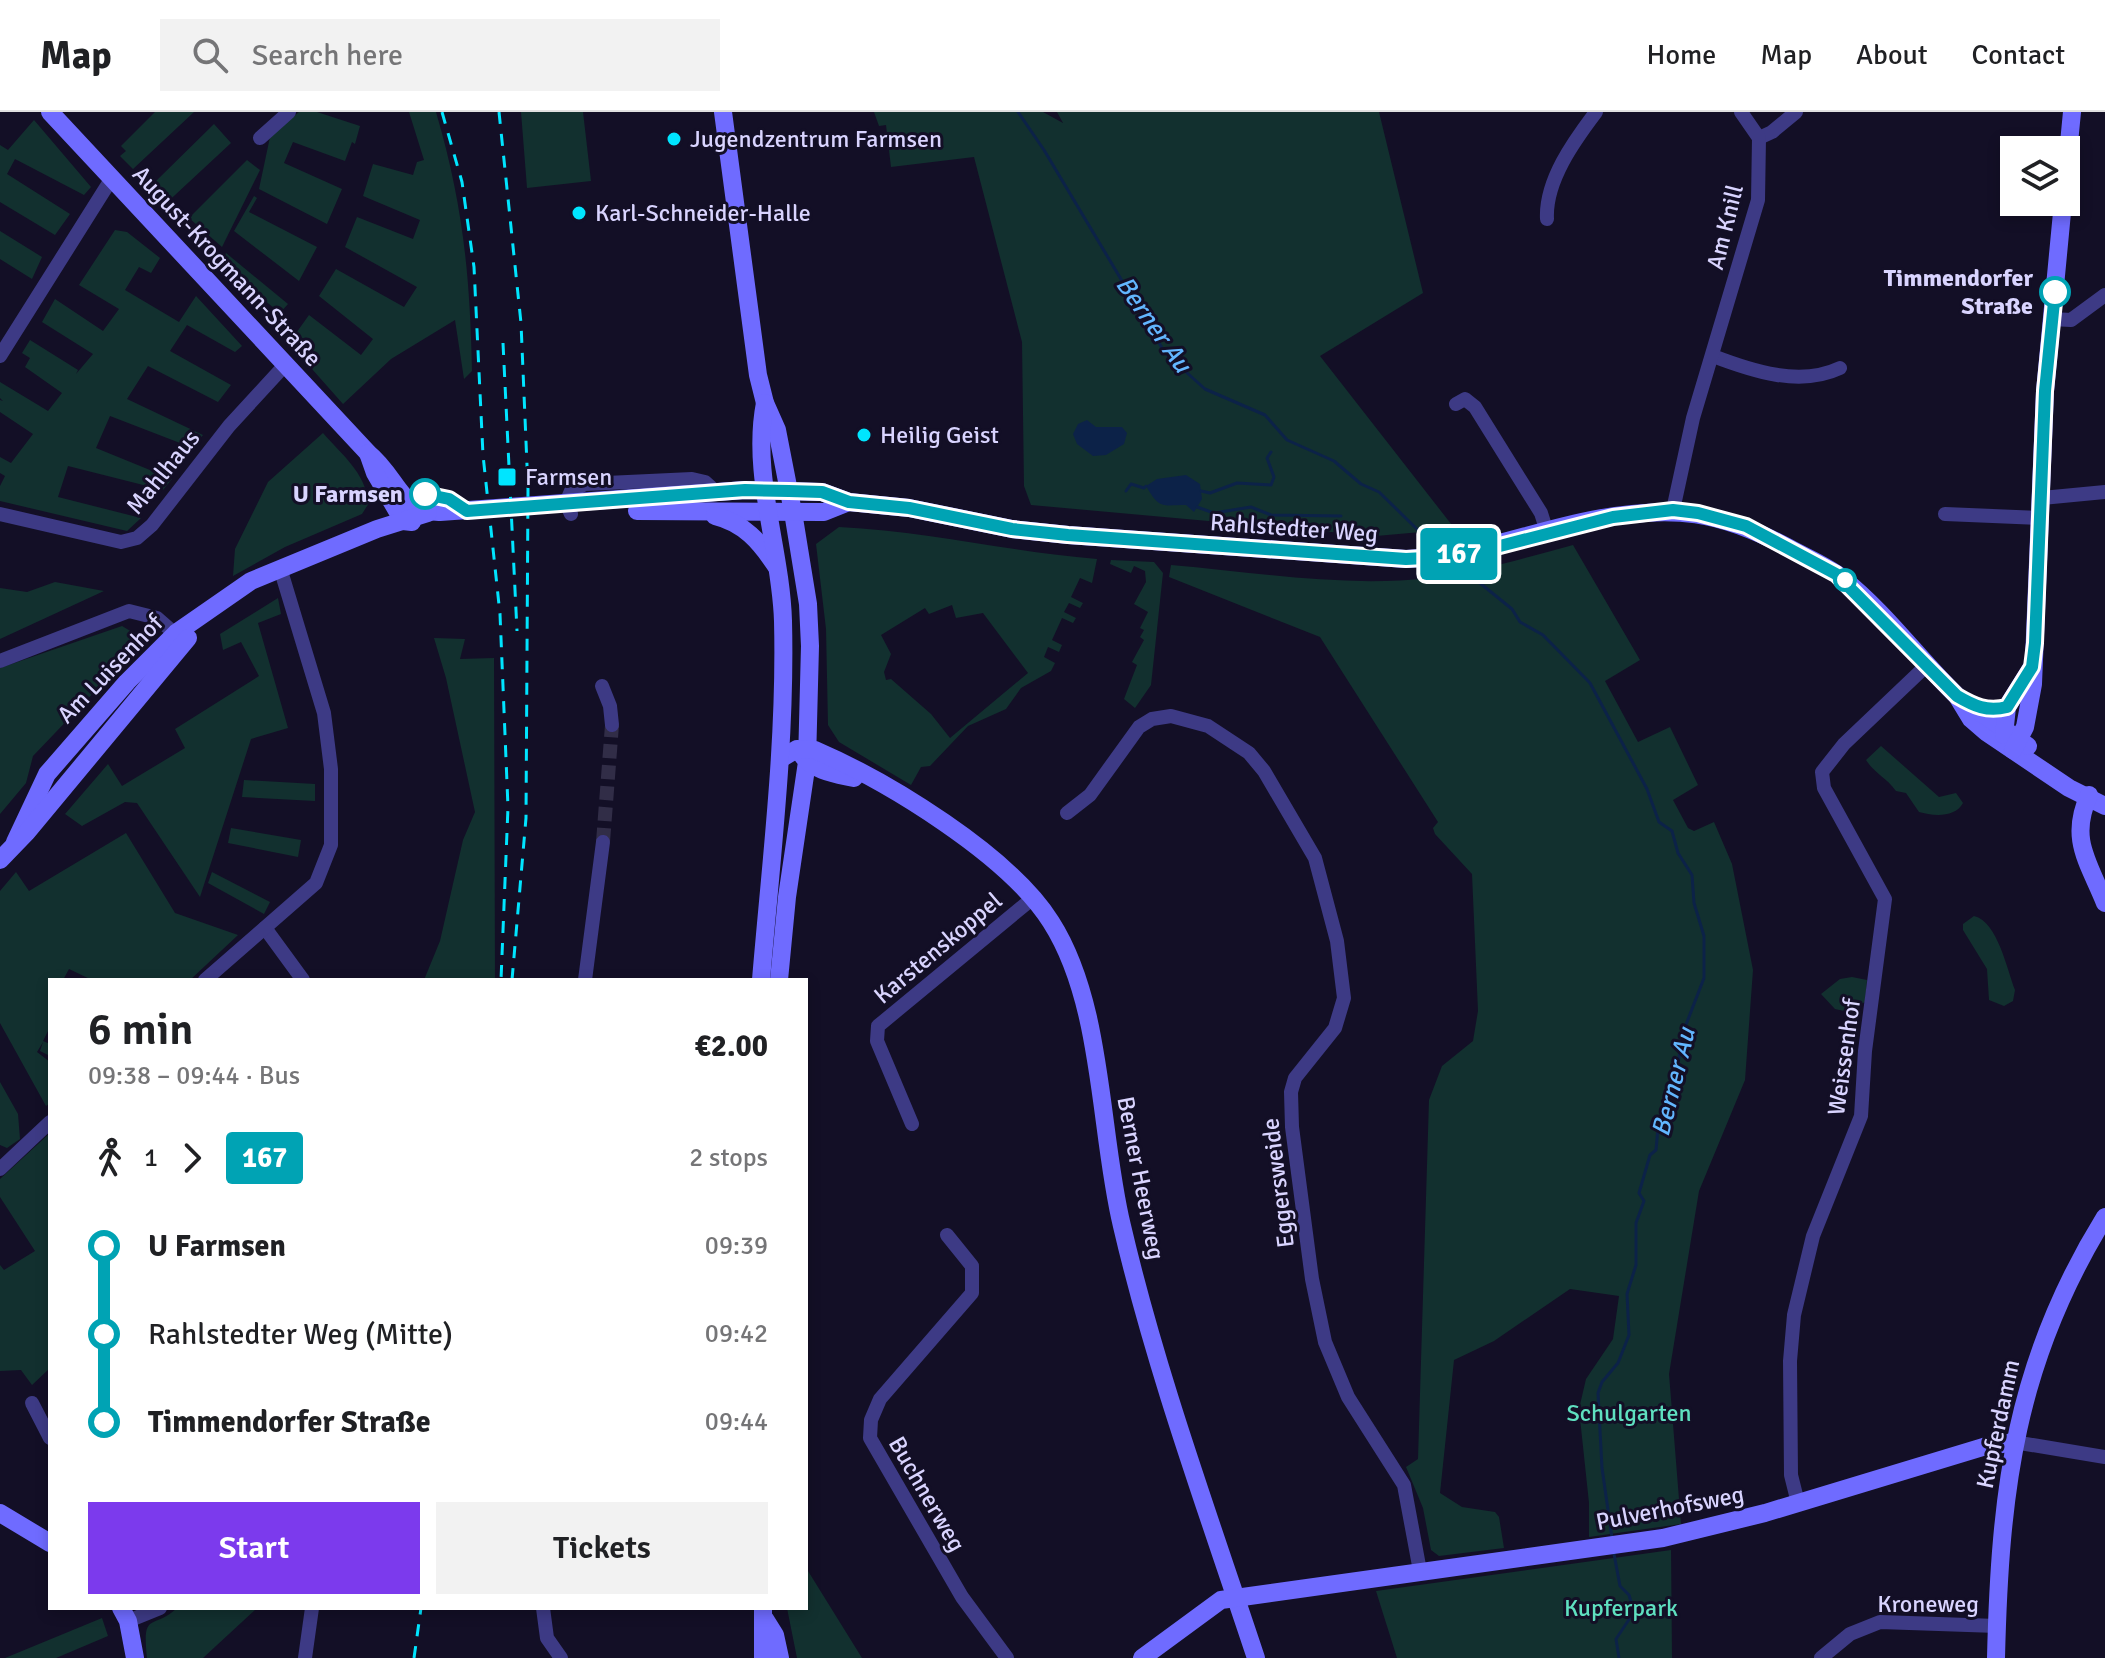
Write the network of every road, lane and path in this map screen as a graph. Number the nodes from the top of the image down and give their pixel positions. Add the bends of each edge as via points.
1 (50, 112) edge
2 (289, 112) edge
3 (723, 112) edge
4 (1596, 112) edge
5 (1741, 112) edge
6 (1796, 112) edge
7 (2072, 112) edge
8 (2070, 136) edge
9 (260, 138) dead end
10 (1759, 138) junction
11 (112, 178) junction
12 (2062, 216) edge
13 (1547, 219) dead end
14 (2105, 295) edge
15 (2052, 319) junction
16 (0, 356) edge
17 (1713, 356) junction
18 (285, 365) junction
19 (1840, 368) dead end
20 (765, 403) junction
21 (1456, 404) dead end
22 (767, 490) junction
23 (789, 491) junction
24 (2105, 492) edge
25 (2042, 498) junction
26 (849, 502) junction
27 (569, 509) junction
28 (1673, 510) junction
29 (401, 511) junction
30 (701, 511) junction
31 (770, 512) junction
32 (793, 512) junction
33 (0, 514) edge
34 (1945, 514) dead end
35 (2041, 518) junction
36 (1547, 532) junction
37 (778, 569) junction
38 (281, 571) junction
39 (179, 638) junction
40 (0, 661) edge
41 (1926, 666) junction
42 (2032, 667) junction
43 (602, 686) dead end
44 (1957, 696) junction
45 (2005, 717) junction
46 (612, 725) tunnel mouth
47 (2013, 745) junction
48 (798, 754) junction
49 (2089, 795) junction
50 (2105, 806) edge
51 (1067, 813) dead end
52 (603, 842) tunnel mouth
53 (0, 860) edge
54 (1033, 898) junction
55 (2105, 903) edge
56 (265, 928) junction
57 (590, 964) junction
58 (207, 978) edge
59 (302, 978) edge
60 (586, 978) edge
61 (593, 978) edge
62 (761, 978) edge
63 (779, 978) edge
64 (48, 1124) edge
65 (912, 1124) dead end
66 (0, 1169) edge
67 (2105, 1217) edge
68 (947, 1235) dead end
69 (32, 1403) dead end
70 (48, 1434) edge
71 (2014, 1442) junction
72 (2105, 1457) edge
73 (1798, 1503) junction
74 (0, 1513) edge
75 (48, 1542) edge
76 (1420, 1571) junction
77 (1237, 1597) junction
78 (148, 1610) edge
79 (312, 1610) edge
80 (543, 1610) edge
81 (764, 1613) edge
82 (125, 1614) edge
83 (1997, 1626) junction
84 (135, 1658) edge
85 (305, 1658) edge
86 (561, 1658) edge
87 (763, 1658) edge
88 (780, 1658) edge
89 (1007, 1658) edge
90 (1142, 1658) edge
91 (1256, 1658) edge
92 (1821, 1658) edge
93 (1996, 1658) edge

1 - 11 main road, August-Krogmann-Straße
2 - 9 street
3 - 20 main road
4 - 13 street via 1562,165
5 - 10 street
6 - 10 street
7 - 8 main road
10 - 17 street, Am Knill via 1758,200
11 - 16 street
11 - 18 main road, August-Krogmann-Straße
12 - 15 main road
14 - 15 street via 2071,320
15 - 25 main road
17 - 19 street via 1786,376 1822,376
17 - 28 street, Am Knill via 1682,458
18 - 29 main road, August-Krogmann-Straße via 385,467
18 - 33 street, Mahlhaus via 137,538 121,542
20 - 22 main road via 759,434
20 - 23 main road via 777,430
21 - 36 street via 1465,399 1475,407 1541,513
22 - 23 main road
22 - 27 main road
22 - 31 main road
23 - 26 main road, Rahlstedter Weg via 822,492
23 - 32 main road
24 - 25 street
25 - 35 main road
26 - 32 main road, Rahlstedter Weg via 824,512
26 - 36 main road, Rahlstedter Weg via 1012,529 1365,558 1443,557
27 - 29 main road, Am Luisenhof
27 - 29 main road via 430,523
27 - 30 main road
28 - 36 main road, Rahlstedter Weg
28 - 41 main road, Rahlstedter Weg via 1746,526 1831,570
29 - 38 main road, Am Luisenhof via 377,529
30 - 31 main road
30 - 37 main road via 738,524
31 - 32 main road
31 - 37 main road
32 - 48 main road via 808,604
34 - 35 street
35 - 42 main road
37 - 48 main road via 783,704
38 - 39 main road, Am Luisenhof via 251,581
38 - 56 street via 324,713 331,769 331,845 316,883
39 - 40 street via 157,618 129,611
39 - 53 main road, Am Luisenhof via 137,671 47,774 15,842
41 - 44 main road, Rahlstedter Weg
41 - 73 street, Weissenhof via 1822,772 1824,788 1885,899 1861,1116 1813,1236 1794,1315 1791,1461
42 - 45 main road
42 - 47 main road via 2030,706
43 - 46 street
44 - 45 main road, Rahlstedter Weg
44 - 47 main road, Rahlstedter Weg via 1971,719
45 - 47 main road, Rahlstedter Weg
47 - 49 main road, Rahlstedter Weg via 2075,779
48 - 54 main road, Berner Heerweg via 876,783 917,806 998,864
48 - 62 main road
48 - 63 main road
49 - 50 main road, Rahlstedter Weg
49 - 55 main road via 2079,817 2078,838
51 - 76 street, Eggersweide via 1090,795 1139,727 1171,716 1208,726 1249,753 1315,858 1337,941 1344,998 1335,1028 1295,1078 1291,1092 1312,1279 1325,1342 1348,1397 1404,1485
52 - 57 street
54 - 65 street, Karstenskoppel via 878,1026 877,1041
54 - 77 main road, Berner Heerweg via 1061,938 1077,977 1126,1242
56 - 58 street
56 - 59 street
57 - 60 street
57 - 61 street
64 - 66 street
67 - 71 main road, Kupferdamm via 2073,1268 2049,1322
68 - 89 street, Buchnerweg via 972,1266 972,1293 880,1399 870,1438 970,1610
69 - 70 street
71 - 72 street, Pulverhofsweg
71 - 73 main road, Pulverhofsweg
71 - 83 main road, Kupferdamm
73 - 76 main road, Pulverhofsweg via 1697,1531
74 - 75 main road
76 - 77 main road, Pulverhofsweg
77 - 90 main road, Pulverhofsweg via 1212,1603
77 - 91 main road, Berner Heerweg
78 - 82 street
79 - 85 street
80 - 86 street via 547,1638
81 - 87 main road
81 - 88 main road
82 - 84 main road
83 - 92 street, Kroneweg via 1880,1622 1850,1634
83 - 93 main road, Kupferdamm

